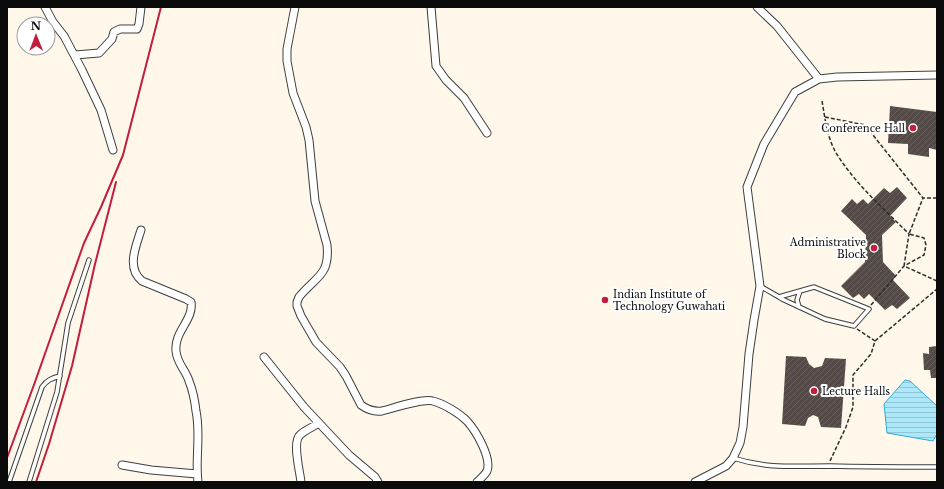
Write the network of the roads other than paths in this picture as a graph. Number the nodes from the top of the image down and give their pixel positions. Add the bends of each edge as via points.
1 (45, 7) edge
2 (141, 7) edge
3 (295, 7) edge
4 (431, 7) edge
5 (757, 7) edge
6 (75, 55) junction
7 (937, 75) edge
8 (819, 79) junction
9 (488, 133) dead end
10 (113, 150) dead end
11 (141, 230) dead end
12 (89, 260) dead end
13 (760, 286) junction
14 (800, 291) junction
15 (779, 297) junction
16 (799, 307) junction
17 (264, 357) dead end
18 (60, 376) junction
19 (319, 423) junction
20 (733, 458) junction
21 (122, 465) dead end
22 (937, 467) edge
23 (197, 474) junction
24 (9, 482) edge
25 (28, 482) edge
26 (198, 482) edge
27 (301, 482) edge
28 (378, 482) edge
29 (477, 482) edge
30 (695, 482) edge

1 - 6 street
2 - 6 street via 137,29 120,29 114,32 99,53
3 - 29 street via 287,49 288,68 308,140 314,195 327,254 327,263 321,275 299,297 298,311 316,342 340,367 365,408 376,412 429,400 467,421 488,459 487,470
4 - 9 street via 436,66 464,98
5 - 8 street via 777,26
6 - 10 street via 101,110
7 - 8 street
8 - 13 street via 795,92 764,144 747,187
11 - 23 street via 133,255 137,277 191,302 192,308 179,333 176,349 180,365 189,380 196,411 199,430
12 - 18 lane via 68,323
13 - 15 lane
13 - 20 street via 749,354 743,427 740,444
14 - 15 lane
14 - 16 lane via 797,300
14 - 16 lane via 814,287 869,308 854,326 825,319
15 - 16 lane
17 - 19 street
18 - 24 lane via 45,382 42,387
18 - 25 lane
19 - 27 street via 299,435 296,440
19 - 28 street
20 - 22 lane via 786,468
20 - 30 street via 726,466
21 - 23 street
23 - 26 street

